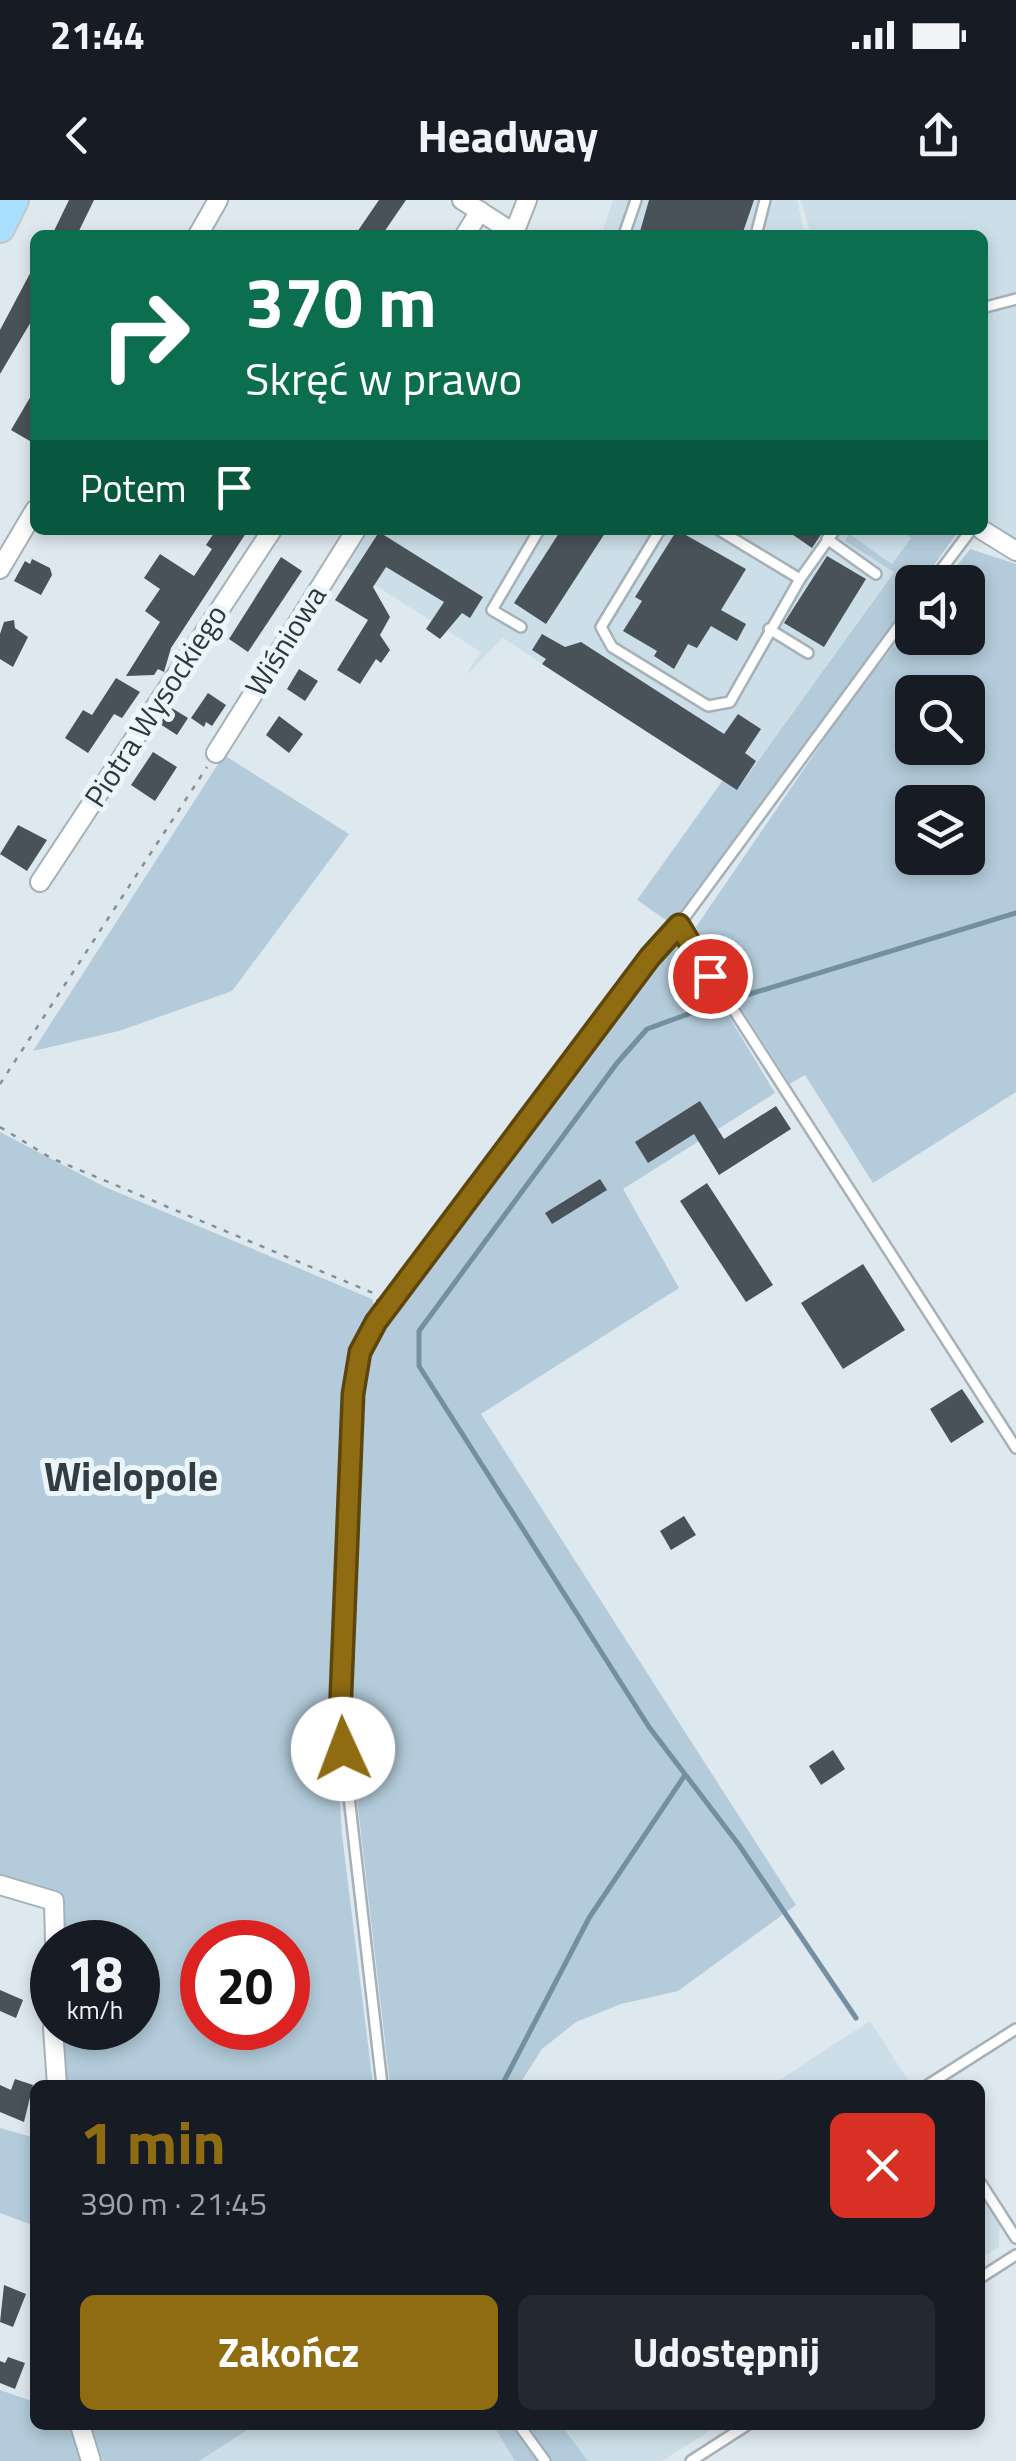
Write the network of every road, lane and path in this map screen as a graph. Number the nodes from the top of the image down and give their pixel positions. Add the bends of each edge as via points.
1 (14, 200) edge
2 (218, 200) edge
3 (462, 200) edge
4 (527, 200) edge
5 (636, 200) edge
6 (765, 200) edge
7 (480, 211) junction
8 (0, 228) edge
9 (201, 230) edge
10 (468, 230) edge
11 (509, 230) edge
12 (516, 230) edge
13 (626, 230) edge
14 (757, 230) edge
15 (1016, 299) edge
16 (988, 306) edge
17 (30, 518) edge
18 (988, 534) edge
19 (269, 535) edge
20 (353, 535) edge
21 (536, 535) edge
22 (657, 535) edge
23 (727, 535) edge
24 (831, 535) edge
25 (967, 535) edge
26 (827, 539) junction
27 (1016, 552) edge
28 (945, 565) edge
29 (0, 569) edge
30 (876, 574) dead end
31 (800, 579) junction
32 (521, 626) dead end
33 (769, 629) junction
34 (895, 631) edge
35 (808, 653) dead end
36 (216, 753) joint
37 (40, 882) dead end
38 (679, 925) junction
39 (0, 1084) edge
40 (0, 1127) edge
41 (380, 1317) junction
42 (1016, 1448) edge
43 (0, 1886) edge
44 (54, 1920) edge
45 (1016, 2028) edge
46 (54, 2050) edge
47 (57, 2080) edge
48 (381, 2080) edge
49 (936, 2080) edge
50 (985, 2190) edge
51 (1016, 2238) edge
52 (1016, 2255) edge
53 (985, 2275) edge
54 (82, 2430) edge
55 (523, 2430) edge
56 (740, 2430) edge
57 (91, 2461) edge
58 (545, 2461) edge
59 (690, 2461) edge

1 - 8 main road
2 - 9 street
3 - 7 street
4 - 12 street
5 - 13 lane
6 - 14 lane
7 - 10 street
7 - 11 street
15 - 16 lane
17 - 29 street
18 - 27 street
19 - 37 street, Piotra Wysockiego
20 - 36 street, Wiśniowa
21 - 32 lane via 492,610
22 - 33 lane via 601,627 612,647 708,706 730,702
23 - 31 lane
24 - 26 lane
25 - 28 lane
26 - 30 lane
26 - 31 lane
31 - 33 lane
33 - 35 lane
34 - 38 lane
36 - 39 path
38 - 41 lane
38 - 42 lane
40 - 41 path via 51,1158 373,1294
41 - 48 lane via 354,1378 340,1718
43 - 44 street via 54,1901
45 - 49 lane
46 - 47 street
50 - 51 lane
52 - 53 lane
54 - 57 street
55 - 58 lane
56 - 59 lane

